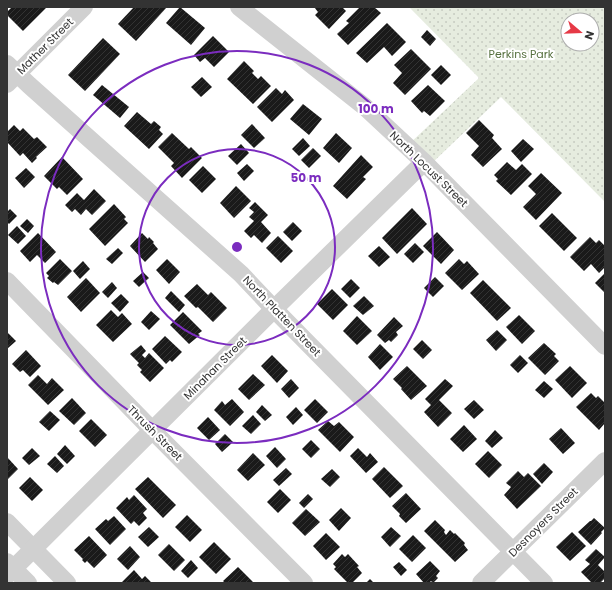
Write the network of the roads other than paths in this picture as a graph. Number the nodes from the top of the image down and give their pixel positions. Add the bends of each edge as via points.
1 (84, 7) edge
2 (239, 7) edge
3 (10, 74) edge
4 (424, 162) junction
5 (7, 281) edge
6 (274, 309) junction
7 (605, 346) edge
8 (152, 430) junction
9 (605, 461) edge
10 (7, 522) edge
11 (33, 549) junction
12 (513, 552) junction
13 (9, 568) edge
14 (28, 583) edge
15 (67, 583) edge
16 (304, 583) edge
17 (481, 583) edge
18 (544, 583) edge

1 - 3 street, Mather Street
2 - 4 street, North Locust Street via 365,107
3 - 6 street, North Platten Street via 241,274
4 - 6 street, Minahan Street
4 - 7 street, North Locust Street
5 - 8 street, Thrush Street
6 - 8 street, Minahan Street
6 - 12 street, North Platten Street
8 - 11 street, Minahan Street
8 - 16 street, Thrush Street
9 - 12 street, Desnoyers Street
10 - 11 street
11 - 13 street, Minahan Street
11 - 15 street
12 - 17 street, Desnoyers Street
12 - 18 street, North Platten Street
13 - 14 street

